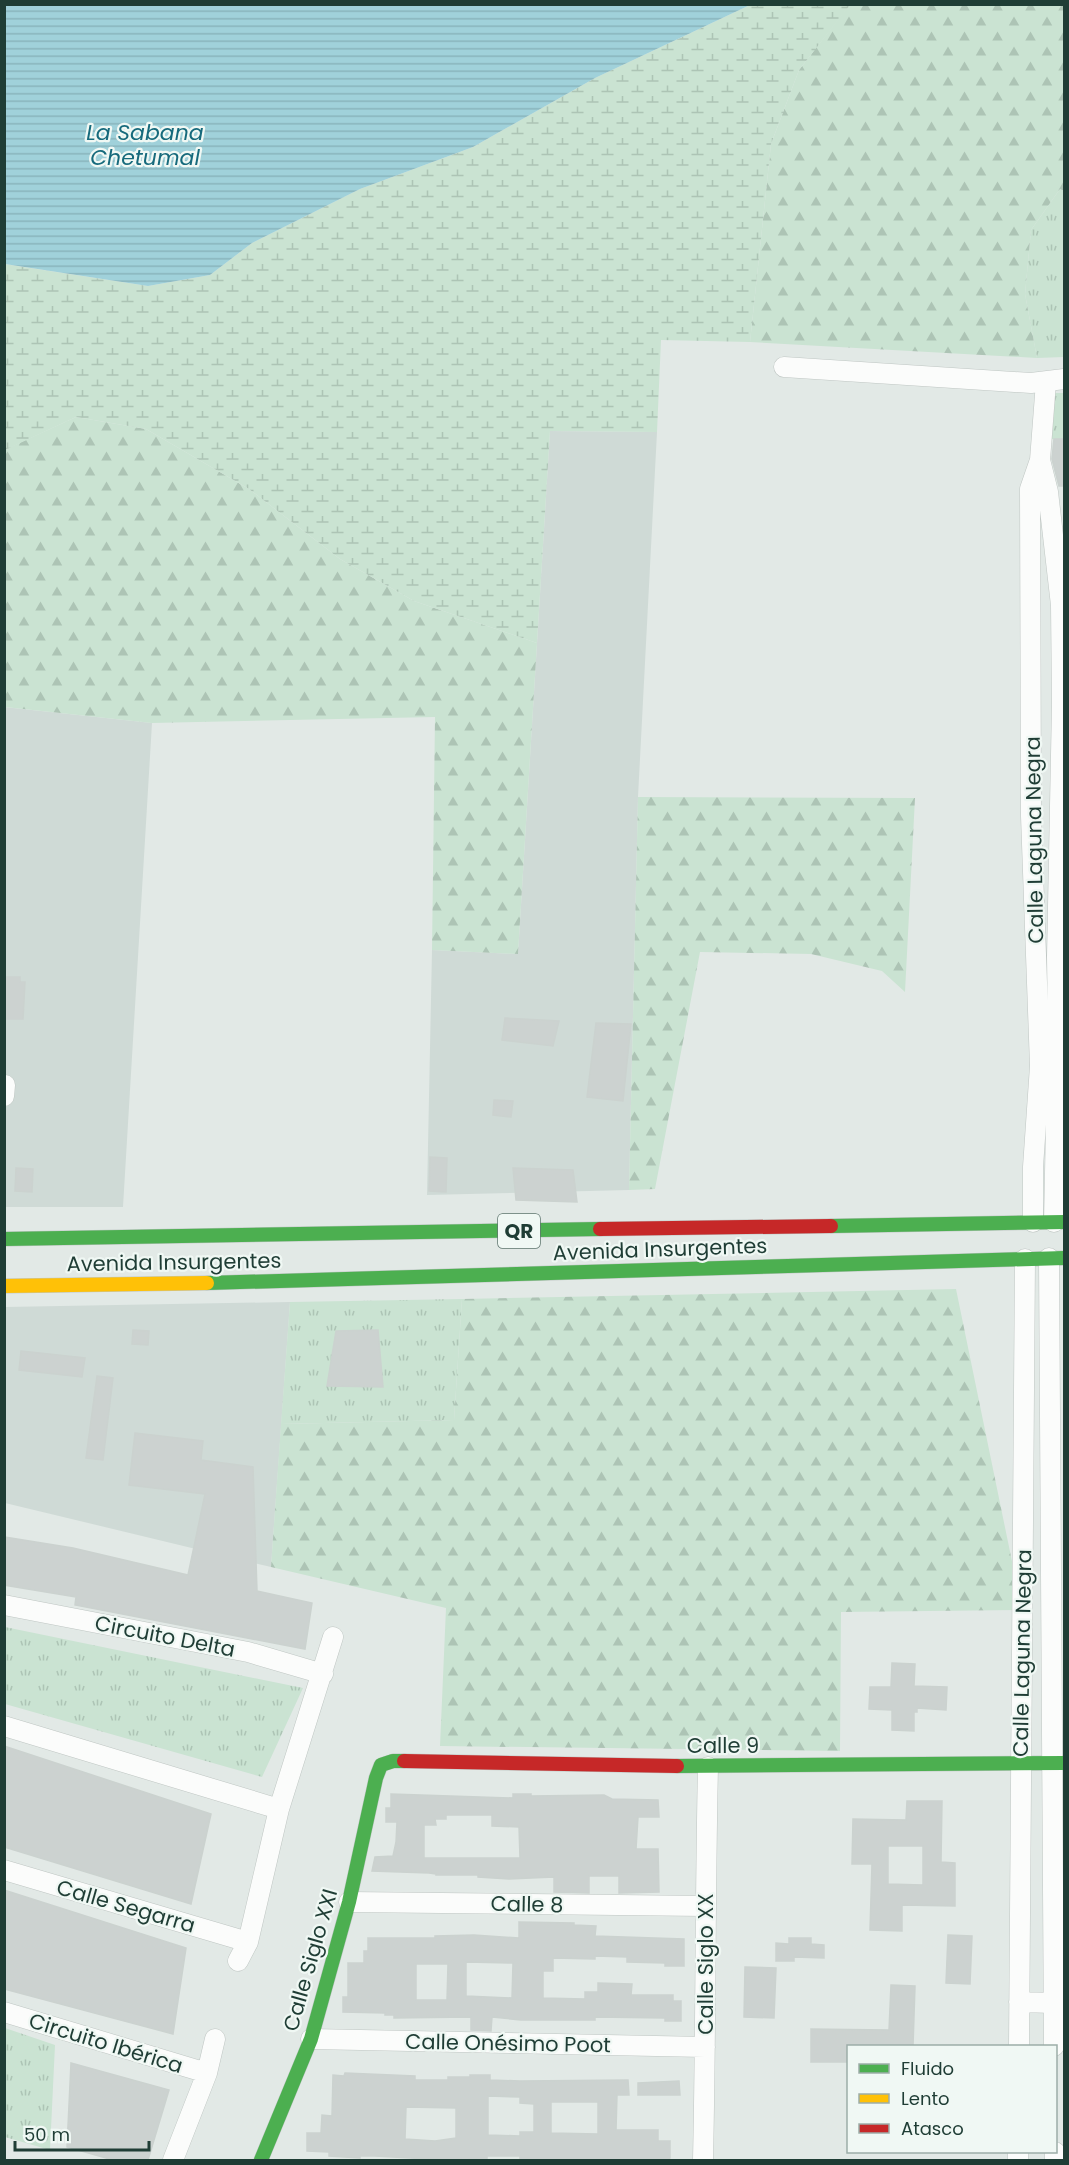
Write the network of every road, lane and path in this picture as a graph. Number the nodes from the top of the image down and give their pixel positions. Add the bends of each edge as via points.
1 (784, 367) dead end
2 (1055, 381) edge
3 (1040, 460) junction
4 (1056, 492) edge
5 (1063, 605) edge
6 (1063, 705) edge
7 (1062, 815) edge
8 (1061, 923) edge
9 (1060, 1064) edge
10 (5, 1085) edge
11 (4, 1096) edge
12 (1033, 1222) junction
13 (1059, 1222) edge
14 (847, 1225) junction
15 (4, 1239) edge
16 (848, 1254) junction
17 (1025, 1258) junction
18 (1057, 1258) edge
19 (4, 1286) edge
20 (1023, 1473) junction
21 (1057, 1473) edge
22 (4, 1605) edge
23 (1022, 1621) junction
24 (1058, 1621) edge
25 (333, 1637) dead end
26 (323, 1674) junction
27 (4, 1726) edge
28 (1021, 1763) junction
29 (1058, 1763) edge
30 (381, 1765) joint
31 (708, 1767) junction
32 (279, 1809) junction
33 (4, 1869) edge
34 (349, 1902) junction
35 (705, 1906) junction
36 (249, 1942) junction
37 (238, 1961) dead end
38 (1019, 2002) junction
39 (1054, 2003) junction
40 (4, 2012) edge
41 (215, 2039) dead end
42 (311, 2039) junction
43 (1019, 2045) edge
44 (1054, 2045) edge
45 (705, 2047) junction
46 (207, 2073) junction
47 (173, 2160) edge
48 (261, 2160) edge
49 (703, 2160) edge

1 - 2 street
2 - 3 street, Calle Laguna Negra
3 - 4 street, Calle Laguna Negra
3 - 12 street, Calle Laguna Negra via 1030,489 1031,816 1040,1066
4 - 5 street, Calle Laguna Negra
5 - 6 street, Calle Laguna Negra
6 - 7 street, Calle Laguna Negra
7 - 8 street, Calle Laguna Negra
8 - 9 street, Calle Laguna Negra
9 - 13 street, Calle Laguna Negra
10 - 11 street
12 - 13 main road, Avenida Insurgentes / QR
12 - 14 main road, Avenida Insurgentes / QR
14 - 15 main road, Avenida Insurgentes / QR via 601,1235
14 - 16 main road
16 - 17 main road, Avenida Insurgentes / QR
16 - 19 main road, Avenida Insurgentes / QR via 273,1282
17 - 18 main road, Avenida Insurgentes / QR
17 - 20 street, Calle Laguna Negra
18 - 21 street, Calle Laguna Negra
20 - 21 street
20 - 23 street, Calle Laguna Negra
21 - 24 street, Calle Laguna Negra
22 - 26 street, Circuito Delta via 248,1652
23 - 24 street
23 - 28 street, Calle Laguna Negra
24 - 29 street, Calle Laguna Negra
25 - 26 street
26 - 32 street
27 - 32 street
28 - 29 main road, Calle 9
28 - 31 main road, Calle 9
28 - 38 street, Calle Laguna Negra
29 - 39 street, Calle Laguna Negra
30 - 31 main road, Calle 9 via 393,1761
30 - 34 main road, Calle Siglo XXI
31 - 35 street, Calle Siglo XX
32 - 36 street
33 - 36 street, Calle Segarra
34 - 35 street, Calle 8
34 - 42 main road, Calle Siglo XXI
35 - 45 street, Calle Siglo XX
36 - 37 street
38 - 39 street
38 - 43 street, Calle Laguna Negra
39 - 44 street, Calle Laguna Negra
40 - 46 street, Circuito Ibérica
41 - 46 street, Circuito Ibérica
42 - 45 street, Calle Onésimo Poot
42 - 48 main road, Calle Siglo XXI
45 - 49 street, Calle Siglo XX
46 - 47 street, Circuito Ibérica

